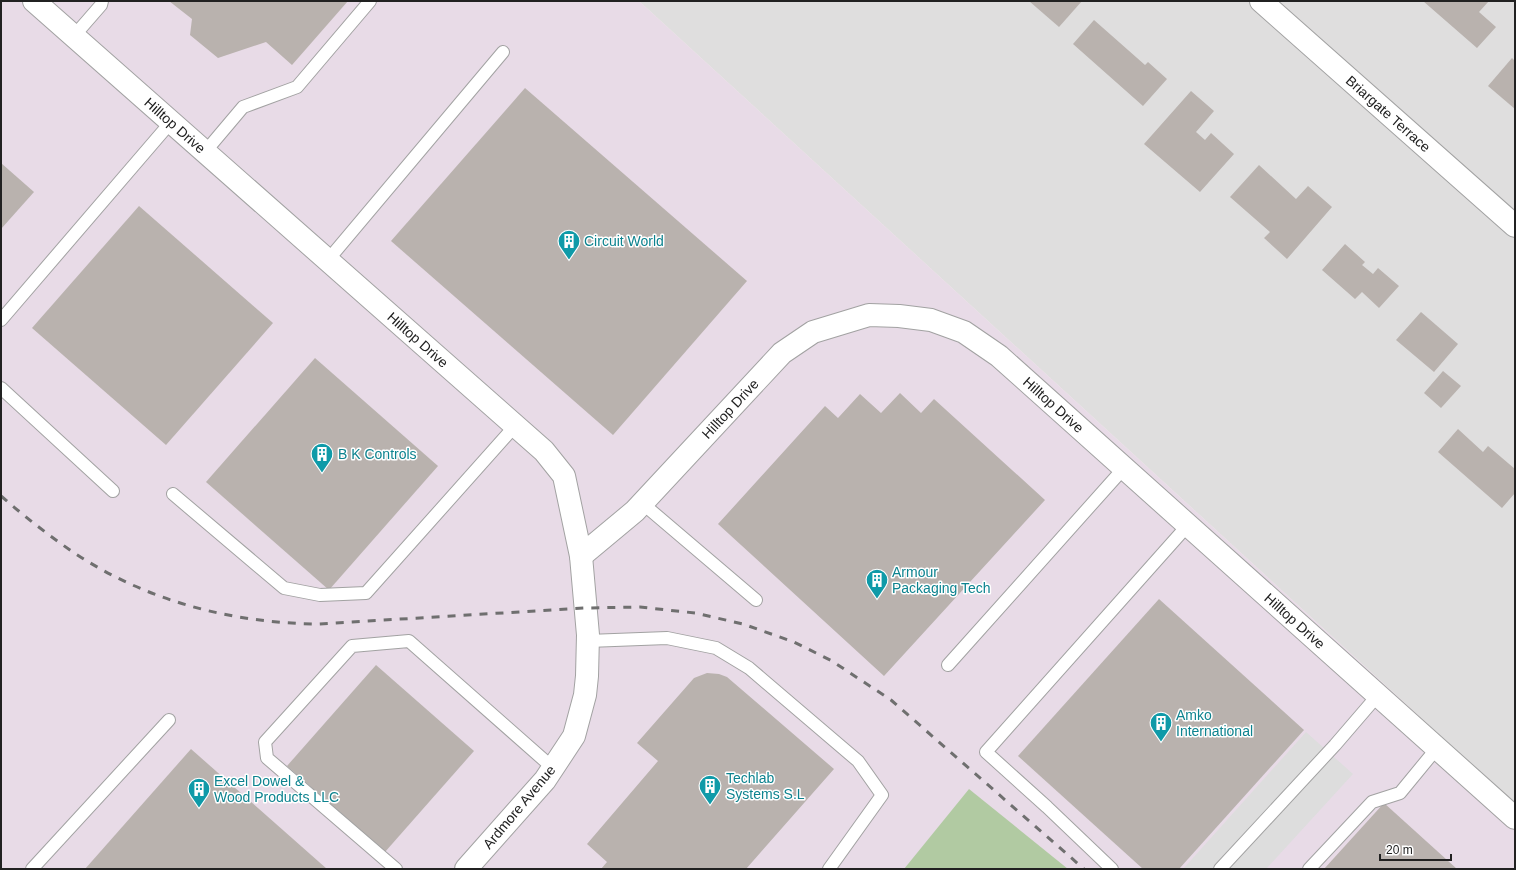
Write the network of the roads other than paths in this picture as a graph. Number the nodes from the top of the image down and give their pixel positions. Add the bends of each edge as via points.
1 (34, 1) edge
2 (102, 1) edge
3 (370, 1) edge
4 (1261, 1) edge
5 (74, 36) junction
6 (503, 52) dead end
7 (171, 122) junction
8 (205, 152) junction
9 (1515, 226) edge
10 (328, 260) junction
11 (1, 320) edge
12 (1, 388) edge
13 (516, 426) junction
14 (1124, 468) junction
15 (113, 491) dead end
16 (173, 494) dead end
17 (642, 503) junction
18 (1188, 525) junction
19 (581, 556) junction
20 (756, 600) dead end
21 (588, 641) junction
22 (948, 665) dead end
23 (1378, 695) junction
24 (169, 720) dead end
25 (1437, 748) junction
26 (553, 768) junction
27 (1515, 818) edge
28 (32, 869) edge
29 (396, 869) edge
30 (466, 869) edge
31 (829, 869) edge
32 (1112, 869) edge
33 (1220, 869) edge
34 (1309, 869) edge

1 - 5 street, Hilltop Drive
2 - 5 lane
3 - 8 lane via 296,87 243,107
4 - 9 street, Briargate Terrace
5 - 7 street, Hilltop Drive
6 - 10 lane
7 - 8 street, Hilltop Drive
7 - 11 lane
8 - 10 street, Hilltop Drive
10 - 13 street, Hilltop Drive
12 - 15 lane
13 - 16 lane via 366,593 320,595 284,588
13 - 19 street, Hilltop Drive via 544,451 564,476
14 - 17 street, Hilltop Drive via 999,356 964,332 931,320 870,315 813,332 782,353
14 - 18 street, Hilltop Drive
14 - 22 lane
17 - 19 street, Hilltop Drive
17 - 20 lane
18 - 23 street, Hilltop Drive
18 - 32 lane via 986,752
19 - 21 street, Ardmore Avenue
21 - 26 street, Ardmore Avenue via 587,676 574,736
21 - 31 lane via 667,638 716,648 749,668 858,761 882,795
23 - 25 street, Hilltop Drive
23 - 33 lane
24 - 28 lane
25 - 27 street, Hilltop Drive
25 - 34 lane via 1400,794 1372,802
26 - 29 lane via 409,641 352,646 265,742 267,758
26 - 30 street, Ardmore Avenue

